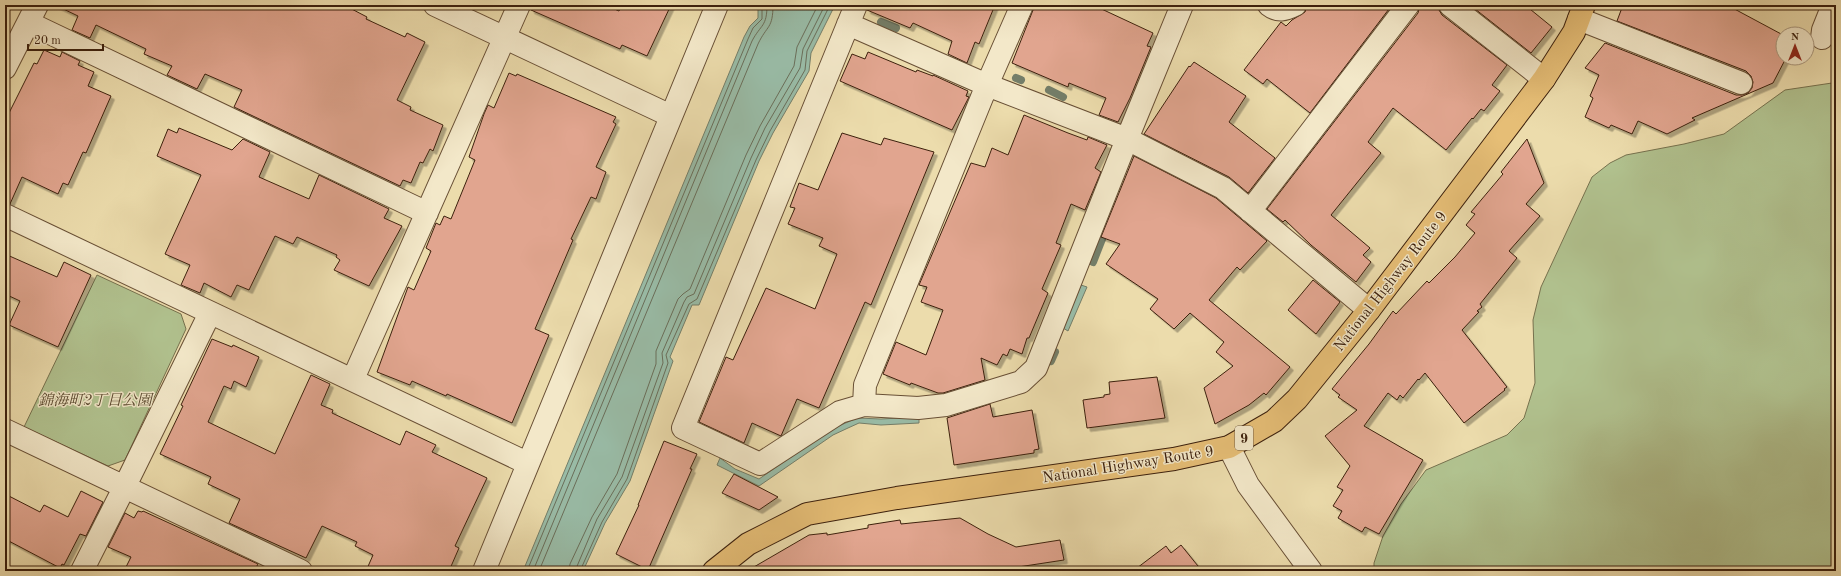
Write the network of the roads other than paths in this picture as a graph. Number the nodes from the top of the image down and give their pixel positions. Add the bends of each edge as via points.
1 (435, 5) edge
2 (519, 5) edge
3 (717, 5) edge
4 (1022, 5) edge
5 (1182, 5) edge
6 (1268, 5) edge
7 (1295, 5) edge
8 (1408, 5) edge
9 (1450, 5) edge
10 (1833, 5) edge
11 (1582, 12) edge
12 (33, 14) edge
13 (852, 15) edge
14 (505, 38) junction
15 (1822, 38) dead end
16 (5, 68) edge
17 (1544, 79) junction
18 (1741, 83) dead end
19 (987, 85) junction
20 (671, 116) junction
21 (1127, 139) junction
22 (1250, 211) junction
23 (427, 213) junction
24 (5, 215) edge
25 (1369, 310) junction
26 (210, 313) junction
27 (353, 379) junction
28 (864, 405) junction
29 (5, 430) edge
30 (1228, 447) junction
31 (527, 463) junction
32 (126, 486) junction
33 (278, 566) edge
34 (716, 570) edge
35 (82, 571) edge
36 (302, 571) edge
37 (484, 571) edge
38 (1311, 571) edge

1 - 14 street
2 - 14 street
3 - 20 street
4 - 19 street
5 - 21 street
6 - 7 street via 1282,10
8 - 22 street
9 - 17 street
10 - 15 street
11 - 17 highway, National Highway Route 9 / 9 via 1574,32
11 - 18 street
12 - 16 street
12 - 23 street
13 - 19 street
13 - 28 street via 683,428 760,464 840,412
14 - 20 street
14 - 23 street
17 - 25 highway, National Highway Route 9 / 9
19 - 21 street
19 - 28 street via 865,385
20 - 31 street
21 - 22 street via 1223,188
21 - 28 street via 1036,368 1021,382 946,405 918,408
22 - 25 street
23 - 27 street
24 - 26 street
25 - 30 highway, National Highway Route 9 / 9 via 1297,399 1274,421
26 - 27 street
26 - 32 street
27 - 31 street
29 - 32 street
30 - 34 highway, National Highway Route 9 / 9 via 1174,459 897,498 807,514 748,544
30 - 38 street via 1248,485
31 - 37 street
32 - 33 street
32 - 35 street
33 - 36 street

